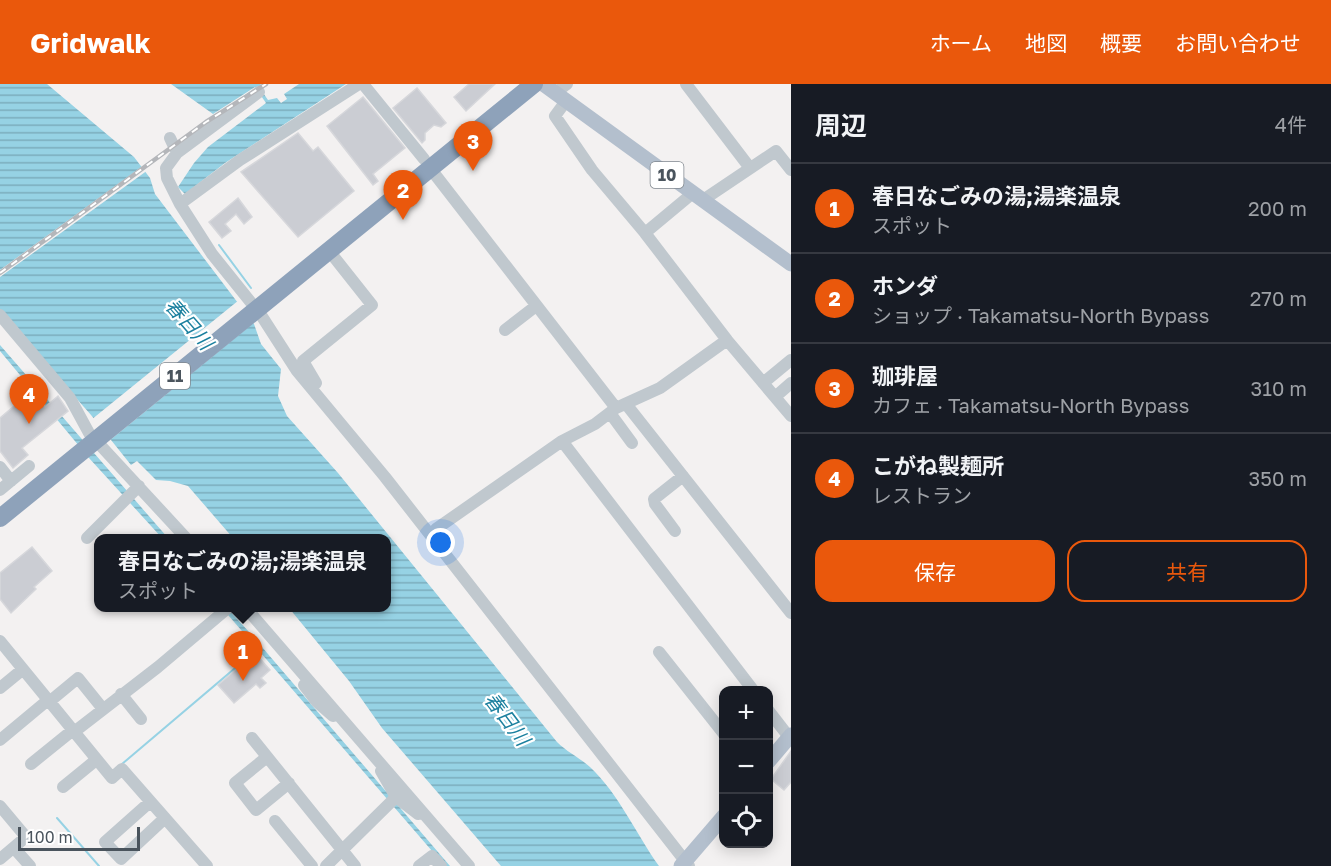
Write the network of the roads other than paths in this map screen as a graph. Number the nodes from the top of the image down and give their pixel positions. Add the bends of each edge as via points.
1 (361, 84) edge
2 (519, 84) edge
3 (534, 84) edge
4 (686, 84) edge
5 (558, 91) edge
6 (259, 92) dead end
7 (170, 138) dead end
8 (177, 153) junction
9 (427, 164) junction
10 (750, 168) junction
11 (791, 170) edge
12 (698, 197) junction
13 (180, 204) junction
14 (645, 233) junction
15 (330, 252) junction
16 (305, 264) junction
17 (791, 264) edge
18 (536, 306) junction
19 (251, 308) junction
20 (0, 315) edge
21 (5, 329) edge
22 (505, 330) dead end
23 (727, 340) junction
24 (791, 360) edge
25 (763, 383) junction
26 (791, 383) edge
27 (775, 397) junction
28 (617, 408) junction
29 (791, 416) edge
30 (88, 440) junction
31 (562, 441) junction
32 (632, 443) dead end
33 (362, 449) junction
34 (29, 466) dead end
35 (0, 467) edge
36 (683, 476) junction
37 (385, 477) junction
38 (11, 481) junction
39 (0, 490) edge
40 (131, 493) junction
41 (0, 505) edge
42 (0, 518) edge
43 (436, 530) junction
44 (675, 531) dead end
45 (180, 534) edge
46 (87, 538) dead end
47 (464, 577) junction
48 (225, 612) edge
49 (235, 612) edge
50 (250, 612) edge
51 (791, 613) edge
52 (258, 621) junction
53 (0, 641) edge
54 (659, 652) dead end
55 (22, 670) junction
56 (750, 686) edge
57 (0, 688) edge
58 (121, 694) junction
59 (48, 701) junction
60 (103, 709) junction
61 (773, 716) edge
62 (141, 719) dead end
63 (719, 729) edge
64 (73, 731) junction
65 (790, 736) edge
66 (252, 738) dead end
67 (0, 740) edge
68 (773, 756) edge
69 (267, 757) junction
70 (96, 760) junction
71 (31, 764) dead end
72 (379, 764) junction
73 (289, 783) junction
74 (63, 787) dead end
75 (392, 801) junction
76 (150, 802) junction
77 (0, 806) edge
78 (165, 818) junction
79 (430, 820) junction
80 (275, 821) dead end
81 (719, 821) edge
82 (342, 850) junction
83 (11, 853) edge
84 (685, 864) edge
85 (30, 866) edge
86 (207, 866) edge
87 (312, 866) edge
88 (326, 866) edge
89 (355, 866) edge
90 (419, 866) edge
91 (441, 866) edge
92 (470, 866) edge

1 - 9 street
1 - 13 street via 240,160
2 - 9 highway, 11
3 - 9 highway, 11
4 - 10 street
5 - 12 main road, 10
5 - 14 street via 555,116 592,170
6 - 8 street
7 - 8 street
8 - 13 street via 165,173
9 - 15 highway, 11
9 - 16 highway, 11
9 - 18 street
10 - 11 street via 776,151
10 - 12 street
12 - 14 street
12 - 17 main road, 10
13 - 19 street
14 - 23 street
15 - 16 highway, 11
15 - 33 street via 372,305 303,361 362,440
16 - 19 highway, 11
18 - 22 street
18 - 28 street
19 - 30 highway, 11
19 - 33 street
20 - 21 street
21 - 30 street via 70,398
23 - 25 street
23 - 28 street via 660,388
24 - 25 street
25 - 27 street
26 - 27 street
27 - 29 street
28 - 31 street
28 - 32 street
28 - 36 street
30 - 40 street
30 - 41 highway, 11
30 - 42 highway, 11
31 - 43 street
31 - 56 street
33 - 37 street
34 - 38 street
35 - 38 street
36 - 44 street via 654,499
36 - 51 street
37 - 43 street via 402,488
37 - 47 street
38 - 39 street
40 - 45 street
40 - 46 street
43 - 47 street via 458,561
47 - 84 street
48 - 58 street
49 - 52 street
50 - 52 street
52 - 72 street
53 - 55 street
54 - 63 street
55 - 57 street
55 - 59 street
58 - 60 street
58 - 62 street
59 - 60 street via 78,678
59 - 64 street
59 - 67 street
60 - 64 street
61 - 65 street
64 - 70 street
64 - 71 street
65 - 68 main road
66 - 69 street
69 - 73 street
69 - 73 street via 235,783 256,810
70 - 74 street
70 - 76 street via 112,778 122,769
72 - 75 street
72 - 79 street
73 - 82 street
75 - 79 street
75 - 82 street
76 - 78 street
76 - 78 street via 105,842 121,859
77 - 83 street via 26,837
78 - 86 street
79 - 92 street
80 - 87 street
81 - 84 main road
82 - 88 street
82 - 89 street
83 - 85 street
90 - 91 street via 432,856

